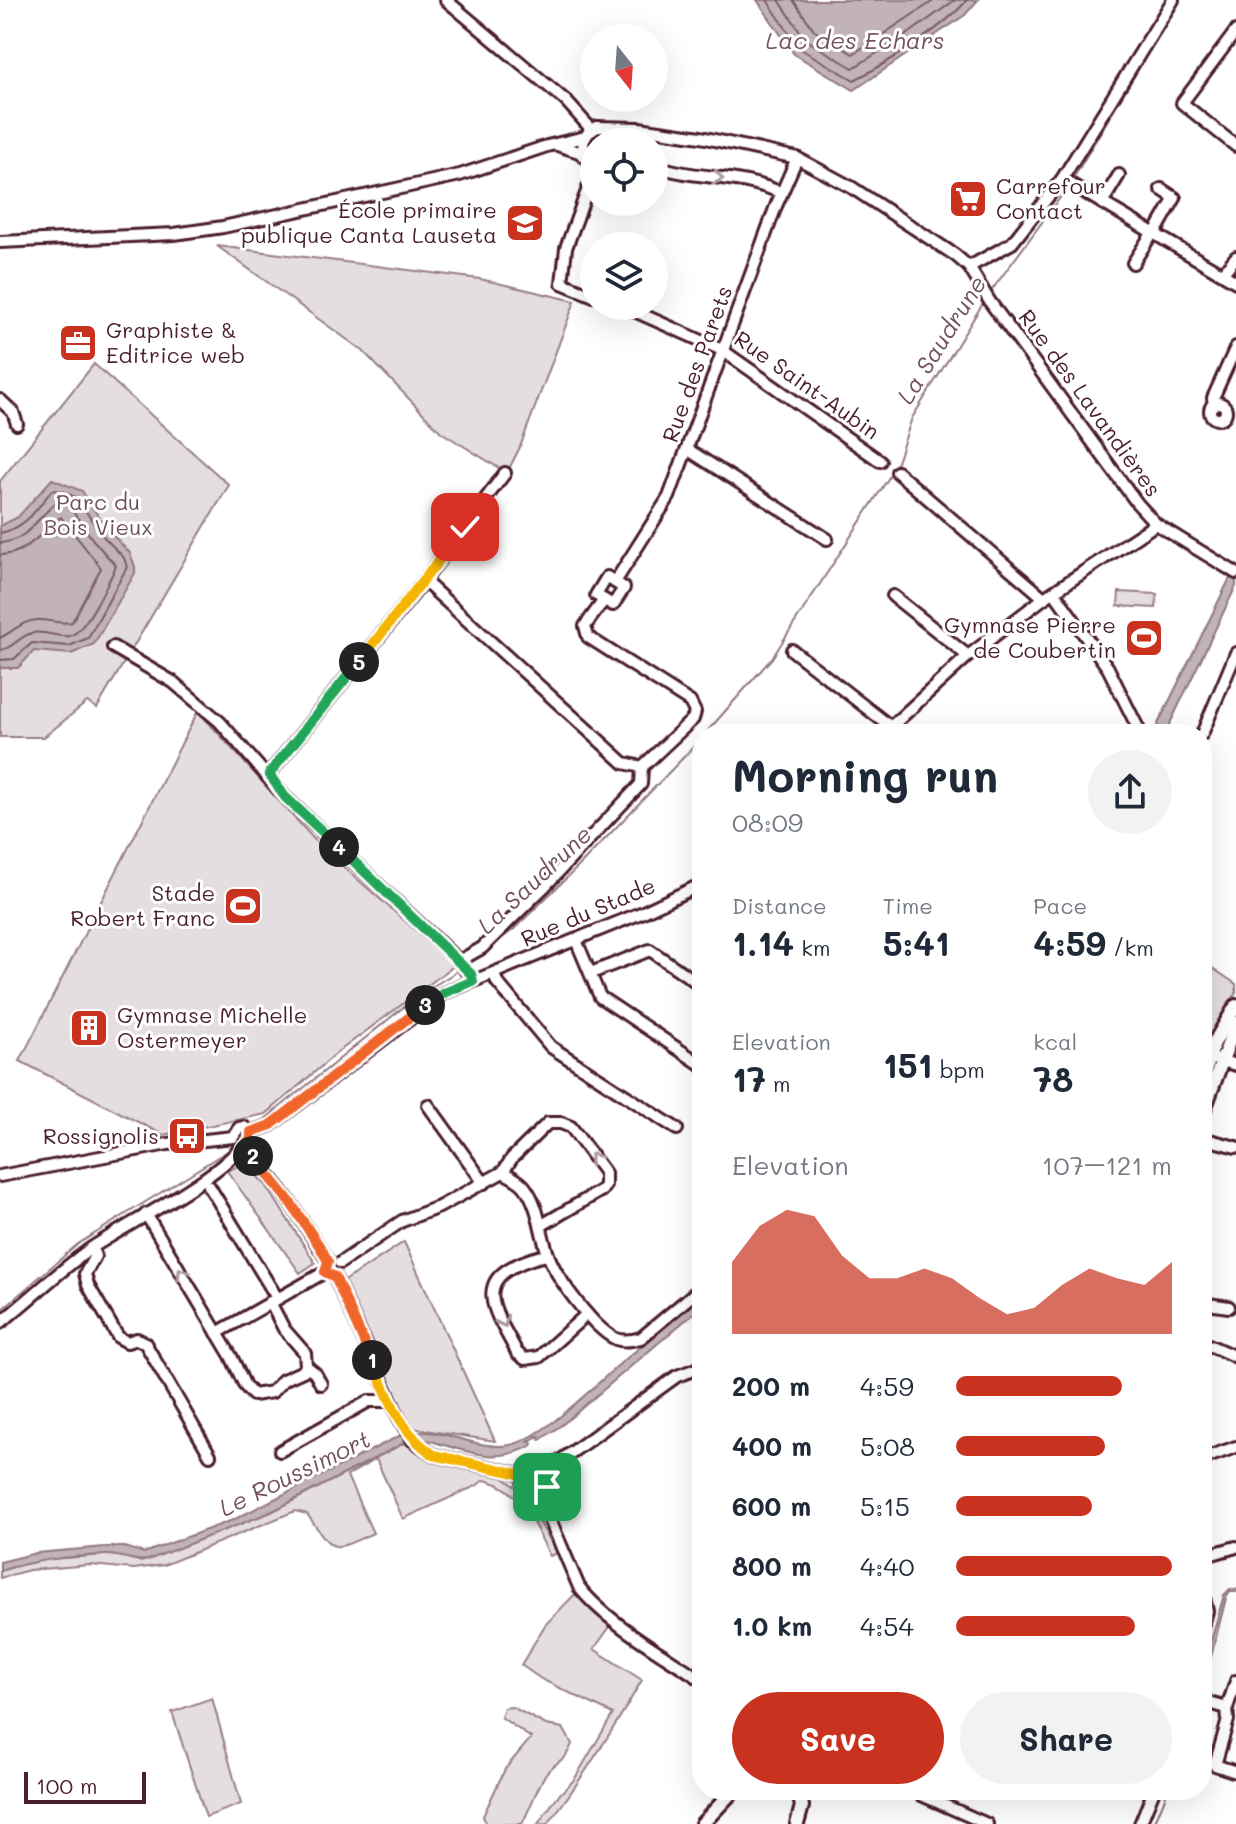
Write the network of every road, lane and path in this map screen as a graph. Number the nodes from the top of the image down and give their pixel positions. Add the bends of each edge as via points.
1 (446, 0) edge
2 (1173, 0) edge
3 (1236, 31) edge
4 (585, 128) edge
5 (668, 132) edge
6 (580, 136) edge
7 (555, 145) junction
8 (1236, 146) edge
9 (580, 154) edge
10 (797, 158) junction
11 (668, 169) edge
12 (1119, 175) dead end
13 (1062, 179) junction
14 (1161, 189) dead end
15 (781, 193) junction
16 (1102, 203) junction
17 (580, 210) edge
18 (1154, 232) junction
19 (0, 242) edge
20 (1236, 257) edge
21 (1133, 263) dead end
22 (969, 267) junction
23 (1223, 273) junction
24 (1236, 282) edge
25 (580, 290) edge
26 (654, 320) edge
27 (1236, 347) edge
28 (722, 350) junction
29 (0, 400) edge
30 (1231, 410) edge
31 (17, 424) dead end
32 (687, 449) junction
33 (880, 461) dead end
34 (897, 472) dead end
35 (505, 473) dead end
36 (1156, 524) junction
37 (827, 539) dead end
38 (1234, 571) edge
39 (424, 581) junction
40 (1049, 595) junction
41 (893, 596) dead end
42 (113, 647) dead end
43 (792, 650) dead end
44 (1236, 653) edge
45 (968, 656) junction
46 (880, 724) edge
47 (894, 724) edge
48 (1136, 724) edge
49 (1206, 724) edge
50 (642, 767) junction
51 (269, 774) junction
52 (692, 889) edge
53 (576, 940) junction
54 (461, 963) junction
55 (591, 973) junction
56 (494, 974) junction
57 (472, 978) junction
58 (692, 979) edge
59 (1236, 1006) edge
60 (1236, 1023) edge
61 (1217, 1051) edge
62 (692, 1058) edge
63 (1236, 1065) edge
64 (1212, 1072) edge
65 (428, 1105) dead end
66 (677, 1129) dead end
67 (251, 1132) junction
68 (1212, 1141) edge
69 (240, 1142) junction
70 (1236, 1147) edge
71 (503, 1172) junction
72 (0, 1176) edge
73 (484, 1183) junction
74 (209, 1186) dead end
75 (146, 1214) junction
76 (542, 1225) junction
77 (92, 1248) junction
78 (548, 1255) junction
79 (329, 1270) junction
80 (692, 1295) edge
81 (274, 1300) junction
82 (1212, 1305) edge
83 (1229, 1307) dead end
84 (587, 1314) junction
85 (0, 1323) edge
86 (217, 1333) junction
87 (1212, 1346) edge
88 (1236, 1357) edge
89 (306, 1366) junction
90 (692, 1371) edge
91 (321, 1384) dead end
92 (391, 1401) junction
93 (1236, 1447) edge
94 (280, 1451) dead end
95 (210, 1455) dead end
96 (1212, 1455) edge
97 (546, 1471) junction
98 (524, 1475) junction
99 (538, 1492) junction
100 (1236, 1547) edge
101 (1212, 1554) edge
102 (692, 1673) edge
103 (1236, 1681) edge
104 (1212, 1704) edge
105 (1227, 1708) junction
106 (1236, 1772) edge
107 (714, 1800) edge
108 (725, 1800) edge
109 (800, 1800) edge
110 (933, 1800) edge
111 (1150, 1800) edge
112 (693, 1824) edge
113 (702, 1824) edge
114 (797, 1824) edge
115 (987, 1824) edge
116 (1140, 1824) edge

1 - 4 street via 566,101
2 - 13 street
3 - 8 street via 1182,103
5 - 10 street
6 - 7 street
7 - 9 street
7 - 19 street via 460,175 200,231
10 - 15 street, Rue des Parets
10 - 22 street via 851,187
11 -> 15 street
12 - 16 street
13 - 16 street
13 - 22 street via 1012,243
14 - 18 street via 1175,198
15 - 28 street, Rue des Parets
16 - 18 street
17 - 25 street via 566,248 562,283
18 - 21 street
18 - 23 street
20 - 23 street
22 - 36 street, Rue des Lavandières via 1126,490
23 - 24 street
26 - 28 street, Rue Saint-Aubin
27 - 30 street via 1213,398 1214,405
28 - 32 street, Rue des Parets
28 - 33 street, Rue Saint-Aubin
29 - 31 street
32 - 37 street
32 - 50 street, Rue des Parets via 661,513 617,579 607,577 596,595 604,600 585,626 588,637 690,702 695,712
34 - 40 street
35 - 39 street
36 - 38 street, Rue des Lavandières
36 - 40 street
39 - 50 street via 624,763
39 - 51 street
40 - 45 street
40 - 48 street via 1108,668
41 - 45 street
42 - 51 street via 173,682
43 - 46 street
44 - 49 street
45 - 47 street
50 - 54 street via 641,784 553,878
51 - 54 street via 285,797
52 - 53 street, Rue du Stade
53 - 55 street
53 - 56 street, Rue du Stade
54 - 57 street
55 - 58 street via 650,950
55 - 62 street via 600,997
56 - 57 street, Rue du Stade
56 - 66 street via 551,1047
57 - 67 street, Rue du Stade via 433,1000 271,1125
59 - 61 main road
60 - 61 main road
61 - 63 street
61 - 64 main road
65 - 73 street
67 - 69 street via 251,1139
67 - 69 street, Rue du Stade via 241,1127 234,1131
68 - 70 street
69 - 72 street via 135,1150
69 - 75 street via 233,1156
69 - 79 street via 290,1202
71 - 73 street
71 - 76 street via 526,1189
76 -> 71 street via 602,1190 605,1173 571,1127 554,1122 527,1142
73 - 79 street via 402,1221 340,1263 336,1260
74 - 81 street
75 - 77 street
86 -> 75 street
76 - 78 street
77 - 85 street
77 - 95 street via 95,1256 85,1274 88,1285 118,1337 145,1343
78 - 84 street
78 -> 84 street via 499,1274 493,1284 491,1299 517,1353 525,1359 539,1357
79 - 81 street
79 - 92 street
80 - 84 street via 641,1338 617,1339
81 - 86 street
81 - 89 street via 284,1329 305,1353
82 - 83 street
86 - 89 street via 253,1395 272,1392
87 - 88 street
89 - 91 street
90 - 97 street via 677,1376
92 - 94 street via 369,1401
92 - 98 street via 410,1436 434,1455
93 - 96 street
97 - 98 street via 532,1467
97 - 99 street via 549,1484
98 - 99 street via 526,1488
99 - 102 street via 585,1595
100 - 101 street
103 - 105 street
104 - 105 street
105 - 106 street via 1215,1765
107 - 112 main road
108 - 113 main road
109 - 114 main road
110 - 115 street
111 - 116 street

